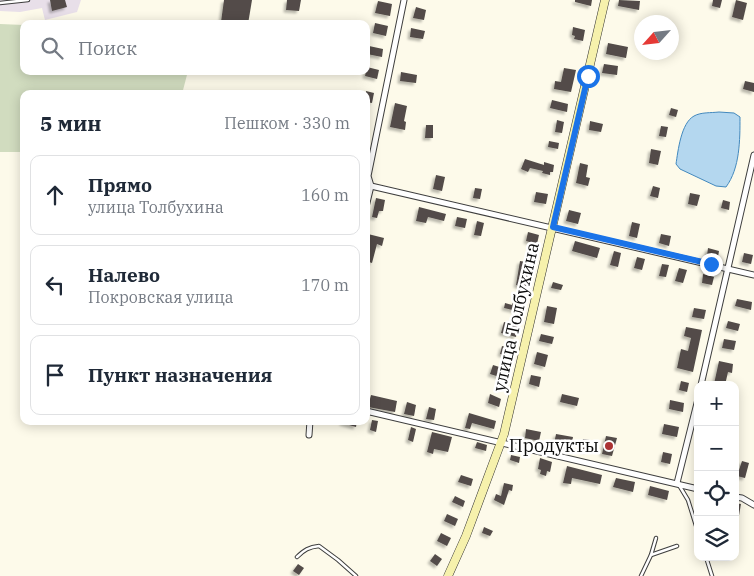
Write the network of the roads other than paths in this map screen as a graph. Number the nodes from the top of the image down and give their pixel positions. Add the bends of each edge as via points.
1 (28, 0) edge
2 (404, 0) edge
3 (605, 0) edge
4 (0, 3) edge
5 (754, 155) edge
6 (370, 166) edge
7 (370, 183) edge
8 (371, 186) junction
9 (370, 190) edge
10 (553, 227) junction
11 (729, 269) junction
12 (754, 275) edge
13 (702, 381) edge
14 (370, 412) edge
15 (694, 415) edge
16 (310, 425) edge
17 (309, 435) dead end
18 (501, 442) junction
19 (677, 484) junction
20 (694, 489) edge
21 (739, 498) edge
22 (753, 503) edge
23 (694, 519) edge
24 (656, 538) dead end
25 (677, 546) dead end
26 (651, 555) junction
27 (297, 557) dead end
28 (707, 561) edge
29 (356, 576) edge
30 (448, 576) edge
31 (641, 576) edge
32 (712, 576) edge

1 - 4 lane
2 - 6 street
3 - 10 main road, улица Толбухина
5 - 11 street
7 - 8 street
8 - 9 street
8 - 10 street
10 - 11 street
10 - 18 main road, улица Толбухина
11 - 12 street
11 - 13 street
14 - 18 street
15 - 19 street
16 - 17 street
18 - 19 street
18 - 30 main road, улица Толбухина
19 - 20 street
19 - 23 lane via 688,500
21 - 22 street
24 - 26 lane
25 - 26 lane
26 - 31 lane
27 - 29 lane via 310,547 319,546
28 - 32 lane

